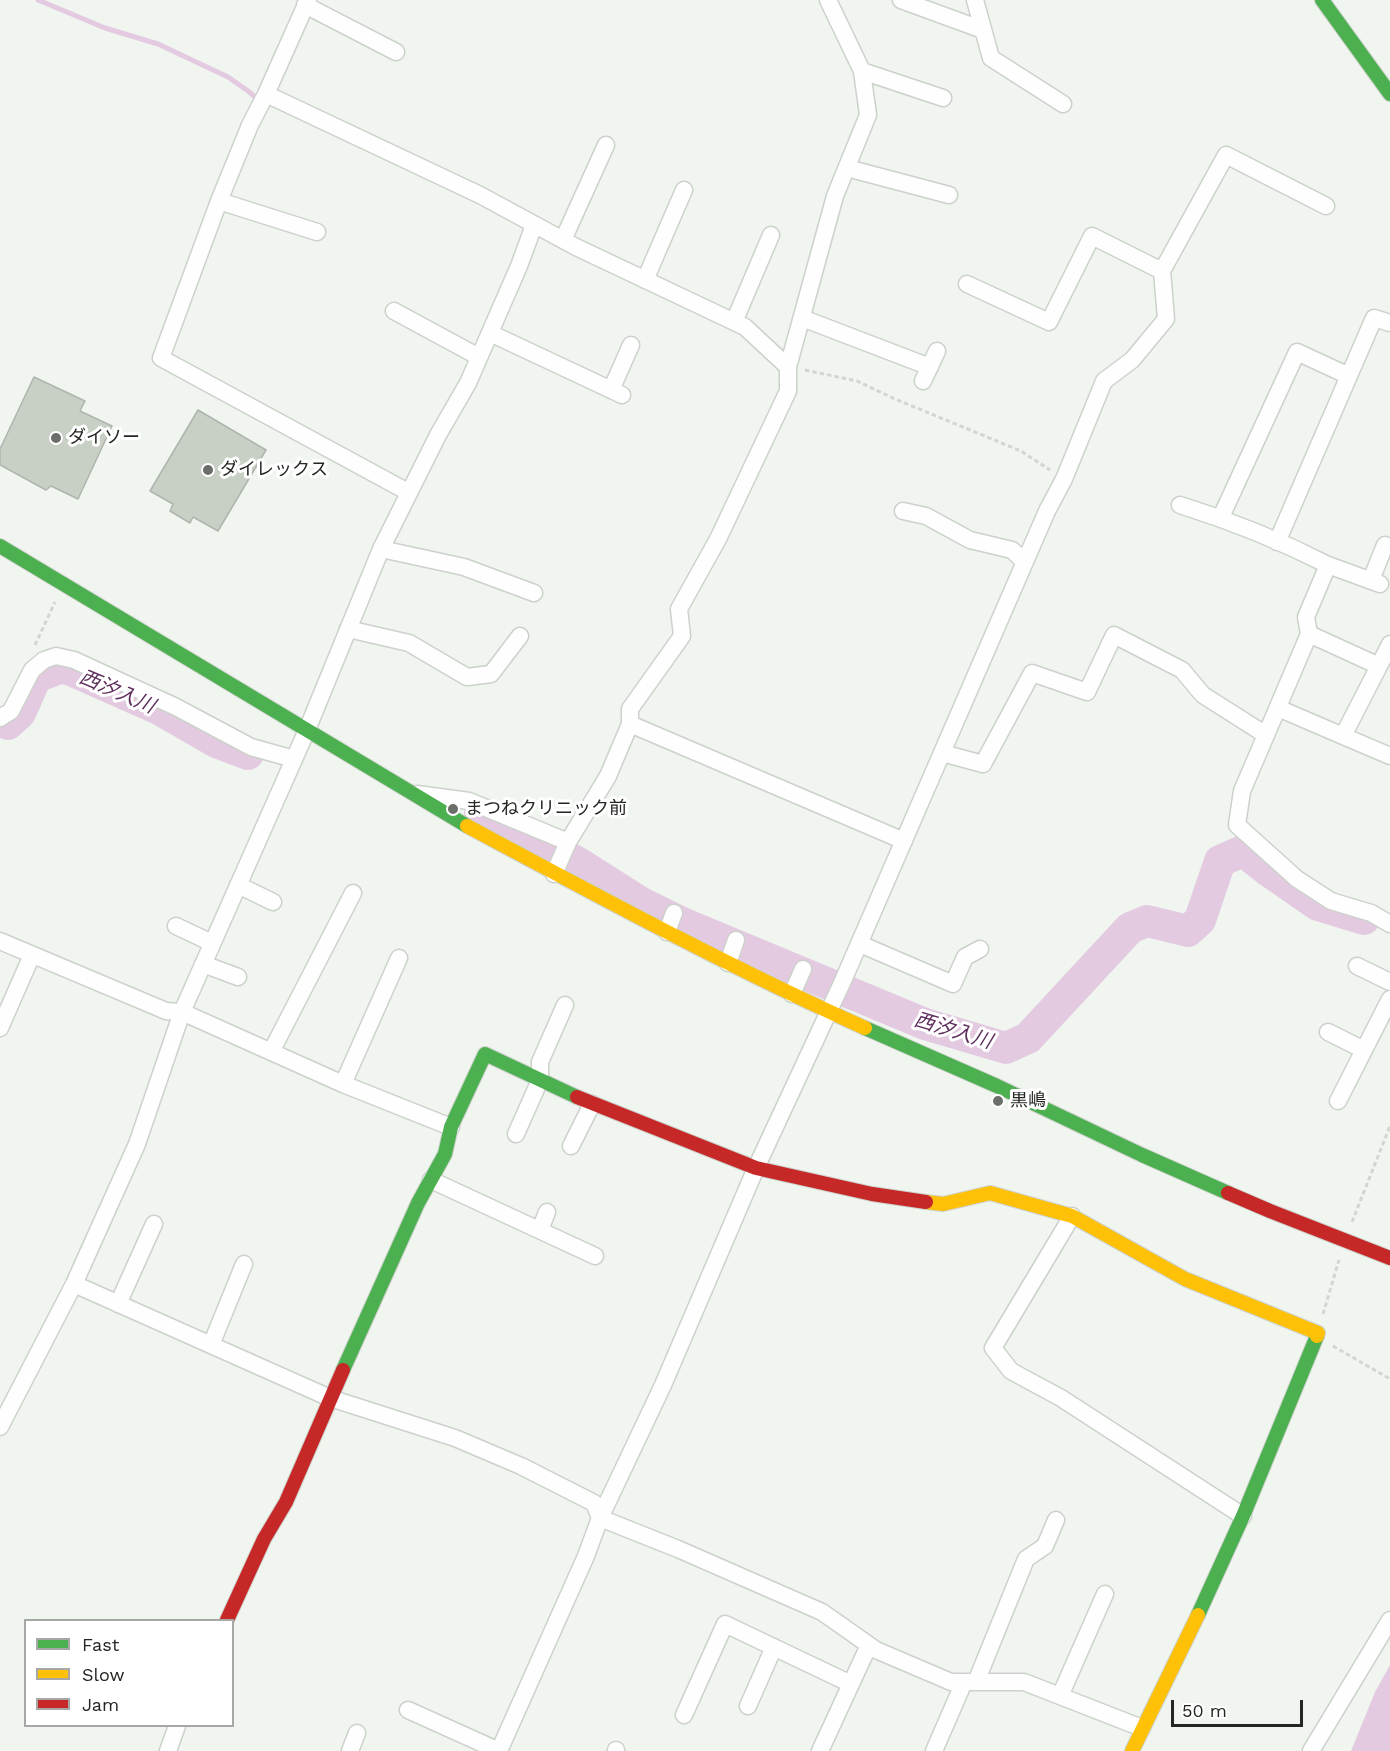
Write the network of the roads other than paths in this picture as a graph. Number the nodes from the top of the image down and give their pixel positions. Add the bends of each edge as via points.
1 (828, 0) edge
2 (901, 0) edge
3 (975, 0) edge
4 (1322, 0) edge
5 (307, 2) edge
6 (984, 30) junction
7 (396, 52) dead end
8 (862, 71) junction
9 (266, 94) junction
10 (1390, 94) edge
11 (943, 98) dead end
12 (1063, 104) dead end
13 (606, 145) dead end
14 (847, 168) junction
15 (684, 190) dead end
16 (949, 195) dead end
17 (219, 201) junction
18 (1326, 206) dead end
19 (534, 225) junction
20 (317, 232) dead end
21 (771, 235) dead end
22 (563, 240) junction
23 (1162, 271) junction
24 (645, 280) junction
25 (967, 284) dead end
26 (394, 311) dead end
27 (802, 318) junction
28 (734, 322) junction
29 (1390, 323) edge
30 (489, 333) junction
31 (631, 345) dead end
32 (937, 351) dead end
33 (479, 357) junction
34 (788, 367) junction
35 (1349, 376) junction
36 (408, 492) junction
37 (1180, 505) dead end
38 (903, 511) dead end
39 (1221, 518) junction
40 (1277, 542) junction
41 (1385, 545) dead end
42 (0, 546) edge
43 (381, 549) junction
44 (1025, 562) junction
45 (1328, 565) junction
46 (534, 593) dead end
47 (348, 629) junction
48 (1309, 634) junction
49 (520, 636) dead end
50 (1390, 644) edge
51 (1379, 666) junction
52 (1278, 708) junction
53 (0, 718) edge
54 (630, 724) junction
55 (307, 730) junction
56 (1266, 735) junction
57 (1343, 736) junction
58 (942, 753) junction
59 (1390, 756) edge
60 (294, 759) junction
61 (410, 793) junction
62 (904, 841) junction
63 (566, 845) junction
64 (556, 869) junction
65 (238, 885) junction
66 (353, 893) dead end
67 (273, 902) dead end
68 (1390, 924) edge
69 (176, 926) dead end
70 (0, 940) edge
71 (212, 944) junction
72 (860, 944) junction
73 (980, 949) dead end
74 (32, 955) junction
75 (399, 958) dead end
76 (203, 964) junction
77 (1357, 966) dead end
78 (238, 977) dead end
79 (1390, 982) edge
80 (1390, 999) edge
81 (565, 1005) dead end
82 (828, 1011) junction
83 (182, 1012) junction
84 (0, 1028) edge
85 (1328, 1032) dead end
86 (1364, 1050) junction
87 (271, 1052) junction
88 (540, 1080) junction
89 (343, 1084) junction
90 (1338, 1101) dead end
91 (592, 1104) junction
92 (451, 1127) junction
93 (516, 1134) dead end
94 (572, 1146) dead end
95 (756, 1168) junction
96 (431, 1179) junction
97 (547, 1212) dead end
98 (1072, 1216) junction
99 (154, 1224) dead end
100 (540, 1230) junction
101 (595, 1256) dead end
102 (1390, 1258) edge
103 (244, 1264) dead end
104 (74, 1284) junction
105 (118, 1304) junction
106 (211, 1345) junction
107 (330, 1398) junction
108 (0, 1427) edge
109 (1243, 1516) junction
110 (600, 1518) junction
111 (1056, 1520) dead end
112 (1105, 1594) dead end
113 (227, 1619) edge
114 (1390, 1620) edge
115 (869, 1645) junction
116 (774, 1647) junction
117 (970, 1682) junction
118 (851, 1684) junction
119 (1060, 1696) junction
120 (748, 1707) dead end
121 (408, 1710) dead end
122 (684, 1715) dead end
123 (176, 1727) edge
124 (1142, 1728) junction
125 (357, 1733) dead end
126 (168, 1751) edge
127 (350, 1751) edge
128 (499, 1751) edge
129 (820, 1751) edge
130 (934, 1751) edge
131 (1132, 1751) edge
132 (1311, 1751) edge

1 - 8 street
2 - 6 street
3 - 6 street
4 - 10 street
5 - 7 street
5 - 9 street
6 - 12 street via 991,58
8 - 11 street
8 - 14 street via 868,115
9 - 17 street
9 - 19 street via 480,195
13 - 22 street
14 - 16 street
14 - 27 street via 835,196
15 - 24 street
17 - 20 street
17 - 36 street via 161,358
18 - 23 street via 1226,155
19 - 22 street
19 - 30 street
21 - 28 street
22 - 24 street
23 - 25 street via 1092,236 1049,322
23 - 44 street via 1166,319 1132,360 1104,381
24 - 28 street
26 - 33 street
27 - 32 street via 927,374
27 - 34 street
28 - 34 street via 745,327
29 - 35 street via 1374,318
30 - 31 street via 616,393
30 - 33 street
33 - 36 street
34 - 54 street via 788,391 718,539 679,609 682,636 630,709
35 - 39 street via 1297,352
35 - 40 street
36 - 43 street
37 - 39 street
38 - 44 street via 926,516 970,540 1012,550
39 - 40 street
40 - 45 street
41 - 45 street via 1375,582
42 - 55 street
43 - 46 street via 464,567
43 - 47 street
44 - 58 street
45 - 48 street via 1306,617
47 - 49 street via 409,643 467,677 491,674
47 - 55 street
48 - 51 street
48 - 52 street
50 - 51 street
51 - 57 street
52 - 56 street
52 - 57 street
53 - 60 street via 11,711 32,670 56,656 74,660 176,707 251,747
54 - 62 street
54 - 63 street via 608,776
55 - 60 street
55 - 61 street
56 - 58 street via 1203,695 1182,670 1114,635 1087,692 1032,674 983,764
56 - 68 street via 1242,791 1237,825 1297,879 1331,901 1371,913
57 - 59 street
58 - 62 street
60 - 65 street
61 - 63 street via 469,801
61 - 64 street
62 - 72 street
63 - 64 street
64 - 82 street via 797,980
65 - 67 street
65 - 71 street
66 - 87 street
69 - 71 street
70 - 74 street
71 - 76 street
72 - 73 street via 953,984 965,957
72 - 82 street
74 - 83 street via 166,1011
74 - 84 street
75 - 89 street
76 - 78 street
76 - 83 street
77 - 79 street
80 - 86 street
81 - 88 street via 540,1062
82 - 95 street
82 - 102 street via 1142,1155
83 - 87 street
83 - 104 street via 136,1144
85 - 86 street
86 - 90 street
87 - 89 street
88 - 91 street
88 - 92 street via 485,1053
88 - 93 street
89 - 92 street
91 - 94 street
91 - 95 street
92 - 96 street via 445,1154
95 - 98 street via 872,1194 943,1204 990,1193
95 - 110 street via 663,1385
96 - 100 street
96 - 107 street
97 - 100 street
98 - 109 street via 993,1348 1011,1371 1061,1398
98 - 109 street via 1185,1279 1318,1333
99 - 105 street
100 - 101 street
103 - 106 street
104 - 105 street
104 - 108 street
105 - 106 street
106 - 107 street
107 - 110 street via 455,1438 521,1466 594,1503
107 - 113 street via 286,1502 264,1539
109 - 124 street
110 - 115 street via 822,1612
110 - 128 street
111 - 117 street via 1045,1546 1026,1559
112 - 119 street
114 - 132 street
115 - 117 street via 951,1682
115 - 118 street
116 - 118 street
116 - 120 street
116 - 122 street via 725,1624
117 - 119 street via 1024,1682
117 - 130 street
118 - 129 street
119 - 124 street
121 - 128 street
123 - 126 street
124 - 131 street
125 - 127 street

